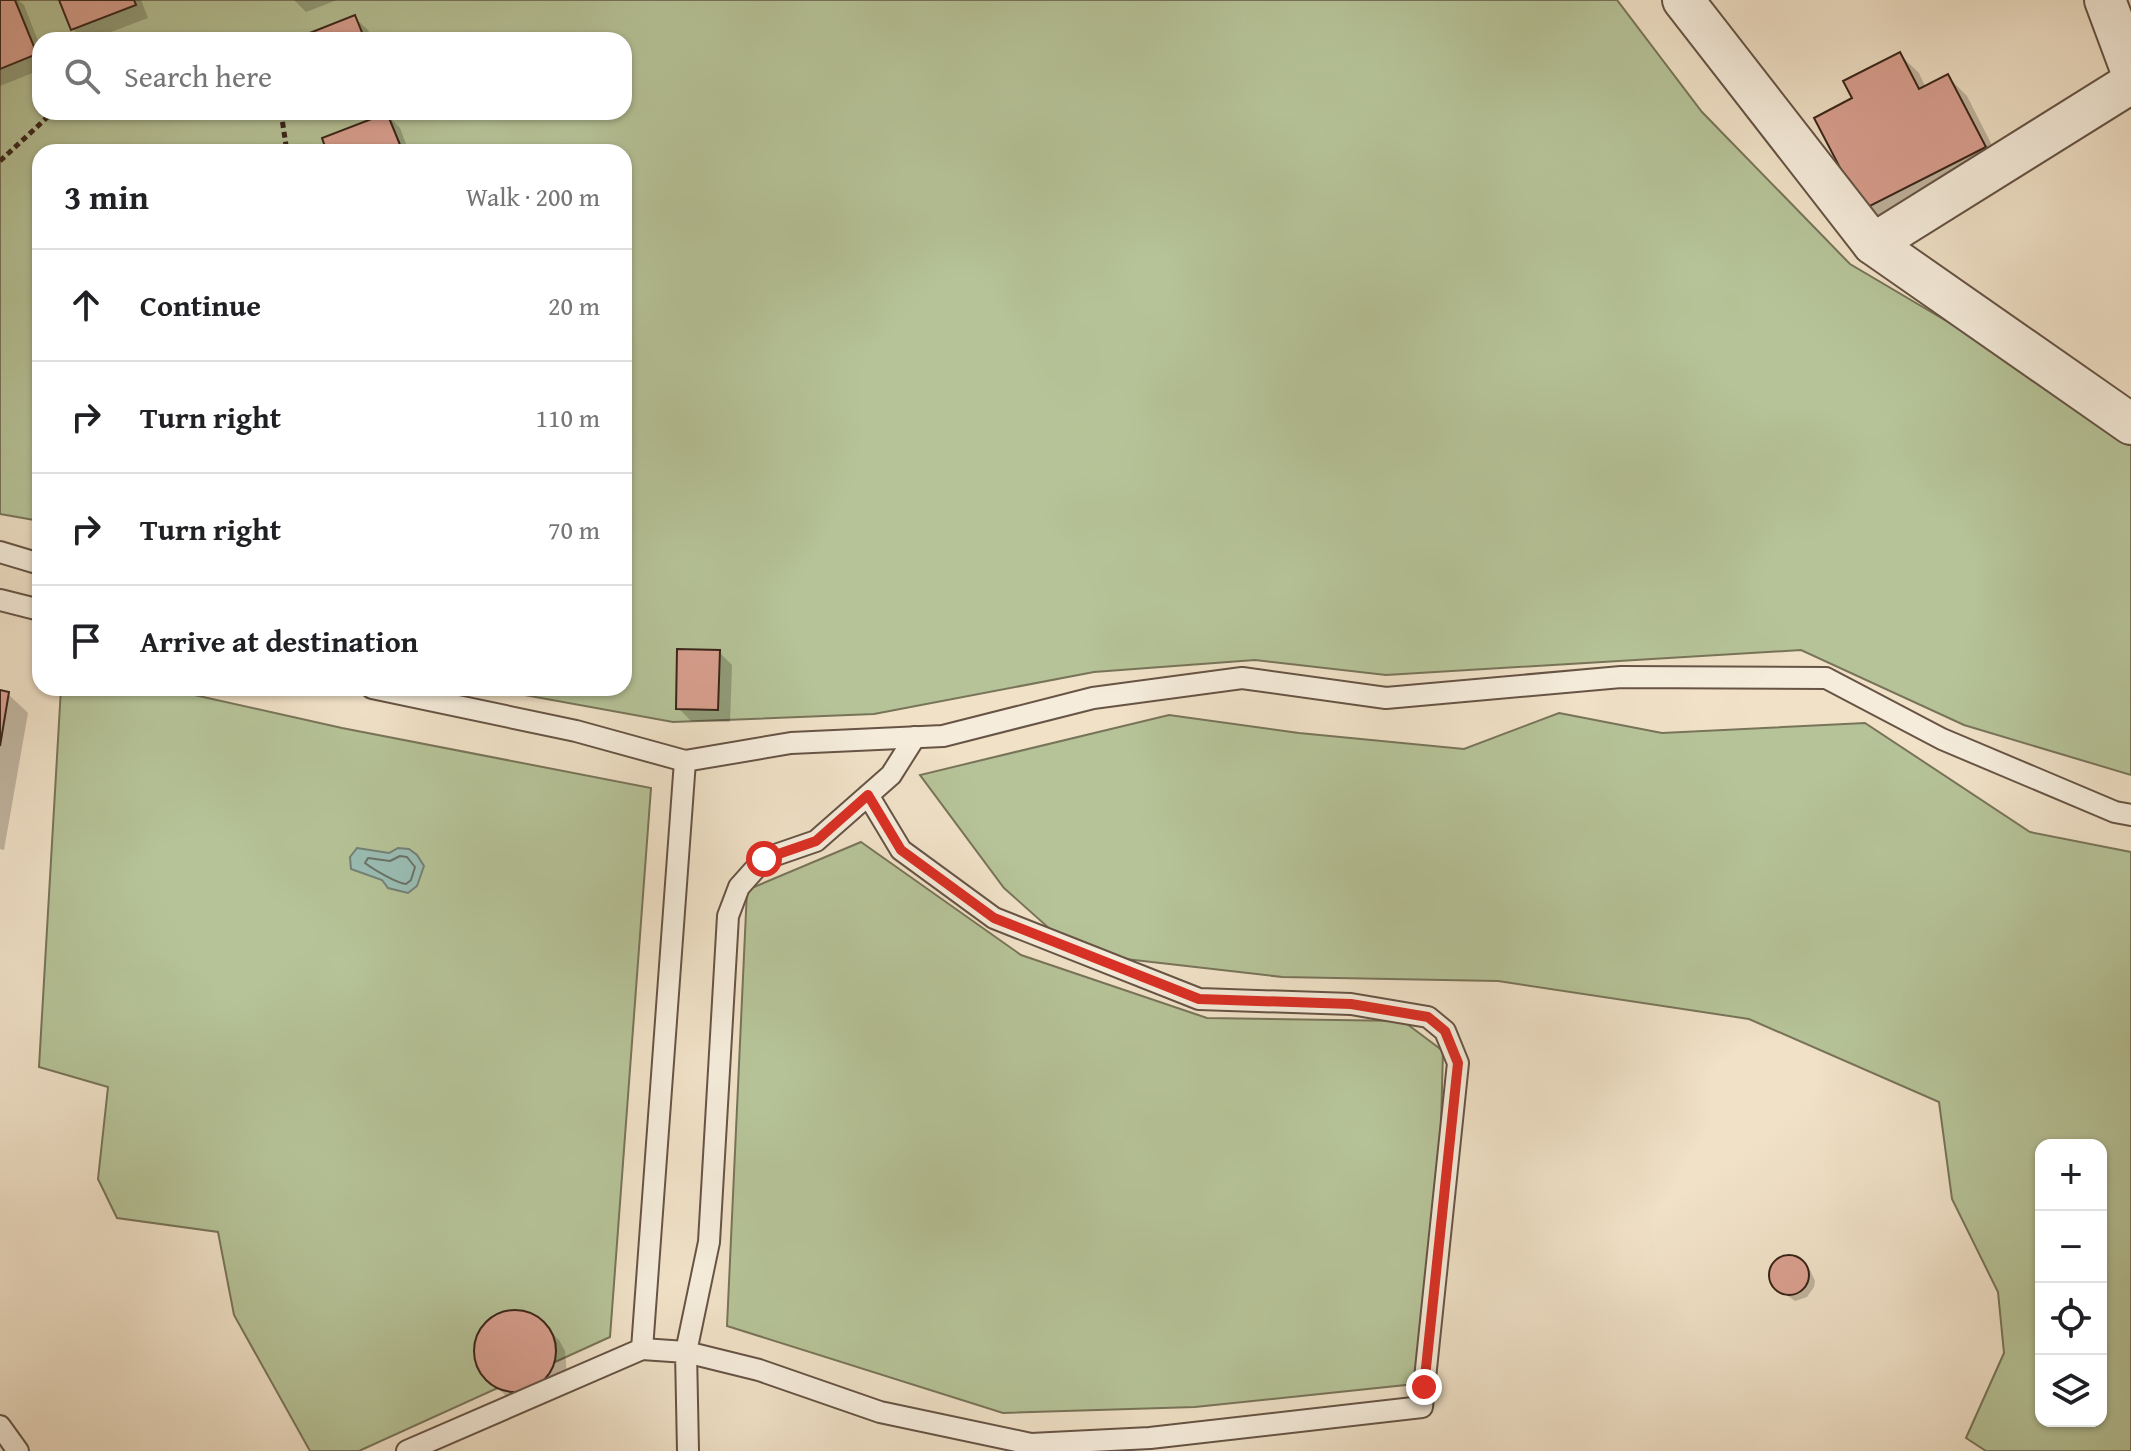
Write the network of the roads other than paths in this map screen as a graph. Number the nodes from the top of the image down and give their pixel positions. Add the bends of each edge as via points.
1 (1683, 0) edge
2 (2105, 0) edge
3 (2131, 70) edge
4 (2131, 83) edge
5 (1873, 244) junction
6 (2131, 424) edge
7 (0, 552) edge
8 (32, 562) edge
9 (0, 600) edge
10 (32, 608) edge
11 (410, 696) edge
12 (915, 737) junction
13 (685, 761) junction
14 (868, 795) junction
15 (2131, 815) edge
16 (642, 1349) junction
17 (686, 1352) junction
18 (0, 1426) edge
19 (18, 1451) edge
20 (407, 1451) edge
21 (688, 1451) edge

1 - 5 street
2 - 3 street
4 - 5 street
5 - 6 street
7 - 8 lane
9 - 10 lane
11 - 13 lane via 576,731
12 - 13 lane via 791,743
12 - 14 lane via 891,775
12 - 15 lane via 943,736 1093,698 1242,678 1386,698 1621,677 1826,678 1942,739
13 - 16 lane
14 - 17 lane via 816,841 764,859 739,887 728,916 709,1242
14 - 17 lane via 901,850 994,918 1199,999 1351,1004 1428,1017 1445,1031 1458,1063 1422,1407 1150,1438 1031,1444 880,1412 759,1370
16 - 17 lane
16 - 20 lane
17 - 21 lane
18 - 19 lane

